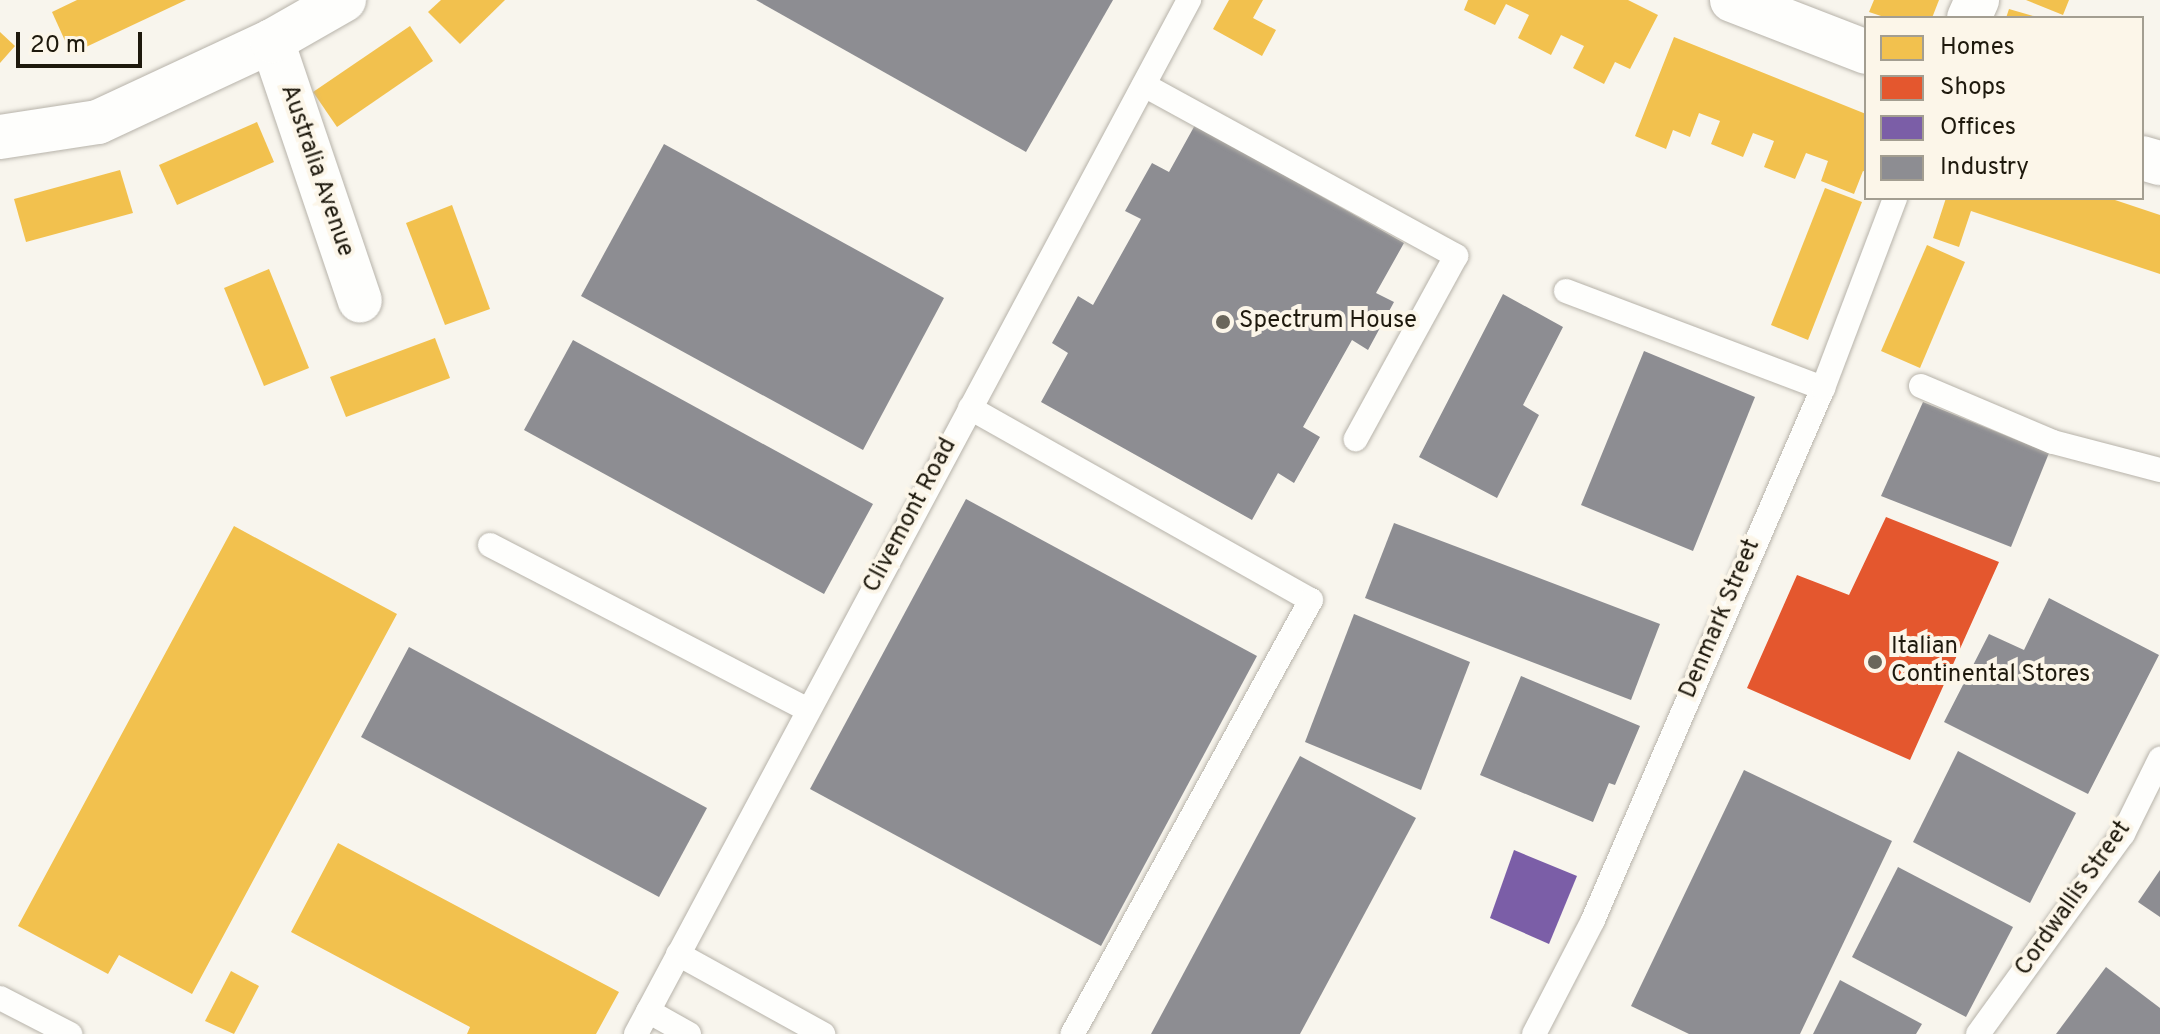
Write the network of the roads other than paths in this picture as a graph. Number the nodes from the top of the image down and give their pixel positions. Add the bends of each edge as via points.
1 (344, 0) edge
2 (1189, 0) edge
3 (1732, 0) edge
4 (272, 41) junction
5 (1864, 51) edge
6 (1144, 85) junction
7 (0, 137) edge
8 (1894, 200) edge
9 (1566, 291) dead end
10 (360, 301) dead end
11 (1921, 386) dead end
12 (1823, 388) junction
13 (970, 408) junction
14 (1356, 439) dead end
15 (2160, 470) edge
16 (490, 545) dead end
17 (807, 709) junction
18 (2160, 759) edge
19 (678, 954) junction
20 (0, 998) edge
21 (648, 1011) junction
22 (70, 1034) edge
23 (636, 1034) edge
24 (689, 1034) edge
25 (823, 1034) edge
26 (1072, 1034) edge
27 (1534, 1034) edge
28 (1978, 1034) edge

1 - 4 street
2 - 6 lane, Clivemont Road
3 - 5 street
4 - 7 street via 98,122
4 - 10 street, Australia Avenue
6 - 13 lane, Clivemont Road
6 - 14 lane via 1456,256
8 - 12 lane, Denmark Street
9 - 12 lane
11 - 15 lane via 2053,442
12 - 27 lane, Denmark Street via 1593,920
13 - 17 lane, Clivemont Road
13 - 26 lane via 1311,600
16 - 17 lane
17 - 19 lane, Clivemont Road
18 - 28 lane, Cordwallis Street via 2123,834
19 - 21 lane, Clivemont Road
19 - 25 lane
20 - 22 lane
21 - 23 lane, Clivemont Road
21 - 24 lane

